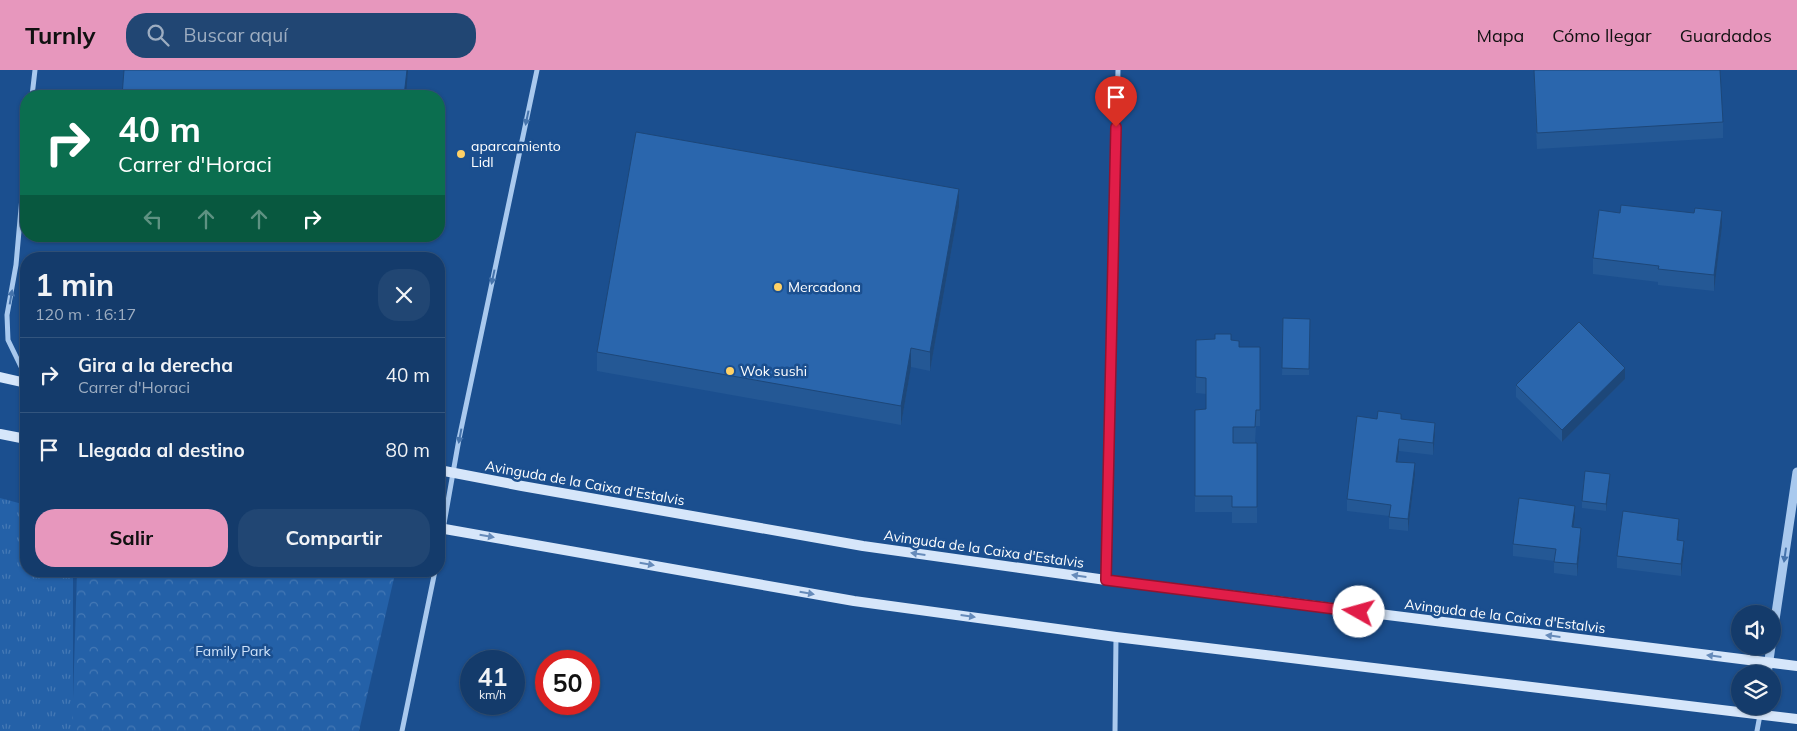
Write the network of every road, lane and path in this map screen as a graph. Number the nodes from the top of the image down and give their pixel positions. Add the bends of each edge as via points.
1 (35, 70) edge
2 (537, 70) edge
3 (1118, 70) edge
4 (33, 90) edge
5 (20, 220) edge
6 (20, 364) edge
7 (0, 372) edge
8 (0, 377) edge
9 (20, 380) edge
10 (20, 382) edge
11 (0, 434) edge
12 (20, 438) edge
13 (445, 471) edge
14 (1797, 472) edge
15 (453, 473) junction
16 (445, 510) edge
17 (445, 529) edge
18 (434, 577) edge
19 (1106, 580) junction
20 (1777, 605) edge
21 (1116, 637) junction
22 (1745, 665) edge
23 (1797, 666) edge
24 (1781, 667) edge
25 (1731, 708) edge
26 (1760, 715) edge
27 (1779, 715) edge
28 (1797, 719) edge
29 (402, 731) edge
30 (1115, 731) edge
31 (1757, 731) edge

1 - 4 street
2 -> 15 street
3 - 19 street
6 -> 5 street via 8,340
7 - 9 street
8 - 10 main road
11 - 12 main road
13 - 15 main road, Avinguda de la Caixa d'Estalvis
14 -> 20 street
15 - 16 street
19 -> 15 main road, Avinguda de la Caixa d'Estalvis via 863,546
17 -> 21 main road via 854,601
18 - 29 street
22 -> 19 main road, Avinguda de la Caixa d'Estalvis
21 - 25 main road
21 - 30 street
23 - 24 main road, Avinguda de la Caixa d'Estalvis
26 - 31 street
27 - 28 main road

